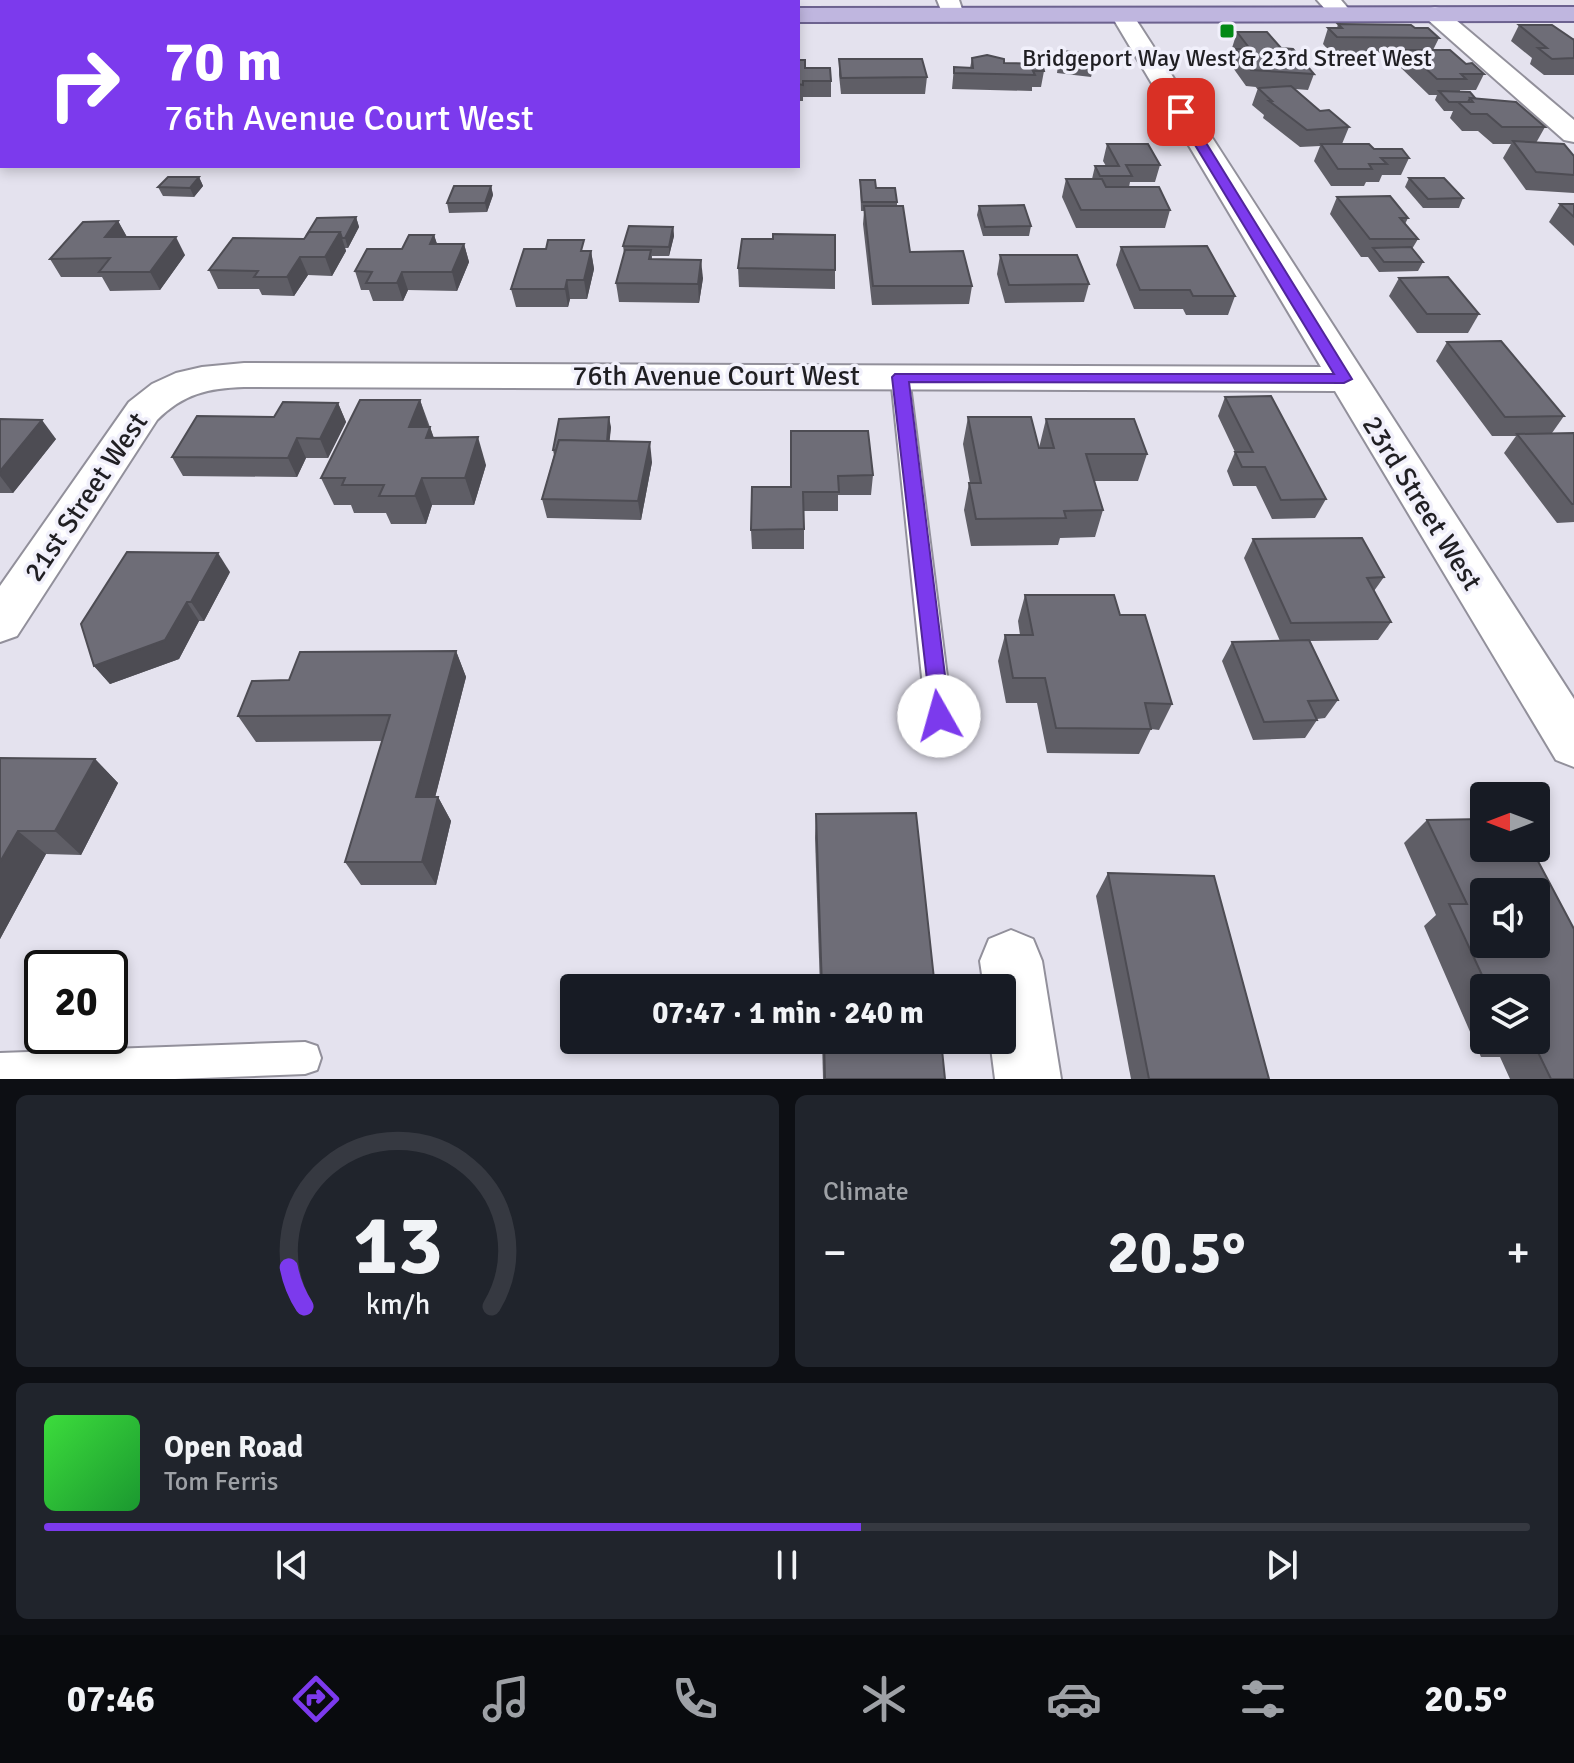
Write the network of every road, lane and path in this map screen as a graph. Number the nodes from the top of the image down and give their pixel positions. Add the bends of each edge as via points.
1 (951, 7) edge
2 (1335, 7) edge
3 (1435, 14) junction
4 (1574, 14) edge
5 (800, 15) edge
6 (1122, 15) junction
7 (1574, 134) edge
8 (900, 377) junction
9 (1344, 379) junction
10 (184, 382) joint
11 (13, 586) edge
12 (0, 623) edge
13 (939, 716) dead end
14 (1574, 744) edge
15 (1011, 961) dead end
16 (305, 1058) dead end
17 (0, 1069) edge
18 (1028, 1079) edge

1 - 5 main road
1 - 6 main road
2 - 3 main road
2 - 6 main road
3 - 4 main road
3 - 7 street
6 - 9 street, 23rd Street West
8 - 9 street, 76th Avenue Court West
8 - 10 street, 76th Avenue Court West via 244,375
8 - 13 lane
9 - 14 street, 23rd Street West
10 - 11 street, 21st Street West via 143,411
11 - 12 street, 21st Street West
15 - 18 street
16 - 17 lane

